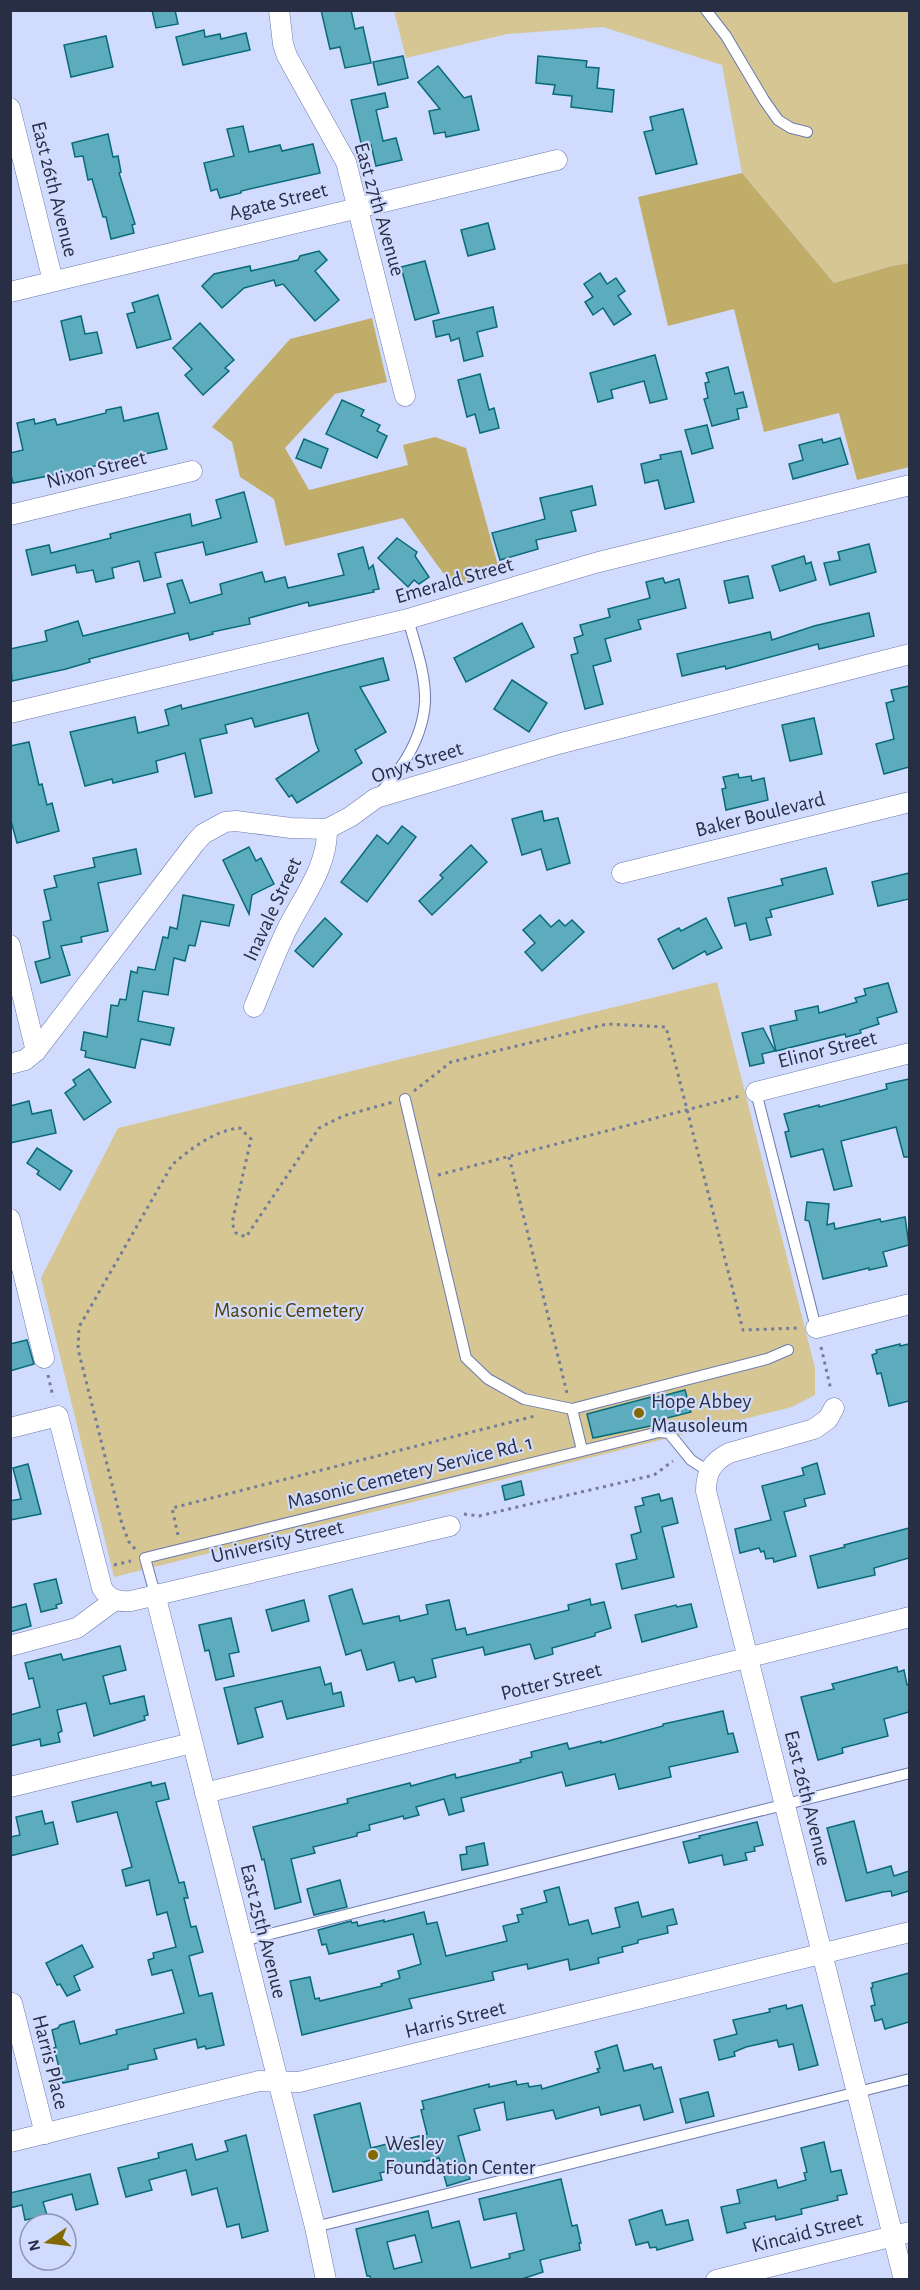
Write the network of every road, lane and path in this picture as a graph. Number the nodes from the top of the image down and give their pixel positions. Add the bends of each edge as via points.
1 (279, 10) edge
2 (706, 10) edge
3 (10, 108) edge
4 (807, 132) dead end
5 (556, 160) dead end
6 (357, 207) junction
7 (53, 281) junction
8 (10, 292) edge
9 (405, 396) dead end
10 (192, 471) dead end
11 (909, 485) edge
12 (10, 514) edge
13 (408, 618) junction
14 (909, 654) edge
15 (10, 714) edge
16 (376, 798) junction
17 (909, 801) edge
18 (327, 830) junction
19 (622, 873) dead end
20 (10, 945) edge
21 (254, 1007) dead end
22 (36, 1051) junction
23 (909, 1053) edge
24 (10, 1064) edge
25 (756, 1092) junction
26 (405, 1099) junction
27 (688, 1110) junction
28 (508, 1157) junction
29 (424, 1179) junction
30 (10, 1219) edge
31 (909, 1304) edge
32 (816, 1328) junction
33 (788, 1350) dead end
34 (44, 1358) joint
35 (547, 1404) junction
36 (834, 1408) joint
37 (572, 1409) junction
38 (58, 1416) junction
39 (10, 1428) edge
40 (582, 1450) junction
41 (683, 1451) junction
42 (708, 1471) junction
43 (445, 1527) joint
44 (181, 1548) junction
45 (145, 1557) junction
46 (97, 1569) junction
47 (155, 1594) junction
48 (115, 1600) junction
49 (909, 1617) edge
50 (10, 1646) edge
51 (747, 1657) junction
52 (192, 1743) junction
53 (909, 1773) edge
54 (10, 1787) edge
55 (205, 1794) junction
56 (785, 1804) junction
57 (909, 1932) edge
58 (242, 1941) junction
59 (823, 1953) junction
60 (12, 2003) edge
61 (909, 2079) edge
62 (278, 2083) junction
63 (857, 2091) junction
64 (45, 2134) junction
65 (10, 2142) edge
66 (315, 2226) junction
67 (901, 2234) edge
68 (326, 2280) edge
69 (716, 2280) edge
70 (904, 2280) edge

1 - 6 street, East 27th Avenue via 287,56 342,153
2 - 4 lane via 778,120
3 - 7 street, East 26th Avenue
5 - 6 street, Agate Street
6 - 7 street, Agate Street
6 - 9 street, East 27th Avenue
7 - 8 street, Agate Street
10 - 12 street, Nixon Street
11 - 13 street, Emerald Street via 595,563
13 - 15 street, Emerald Street
13 - 16 lane via 425,703 409,752
14 - 16 street, Onyx Street via 565,742
16 - 18 street, Onyx Street
17 - 19 street, Baker Boulevard
18 - 21 street, Inavale Street via 321,862
18 - 22 street via 236,821 225,822 203,834
20 - 22 street
22 - 24 street via 25,1060
23 - 25 street, Elinor Street
25 - 27 path
25 - 32 lane
26 - 27 path via 451,1062 606,1024 666,1027
26 - 29 lane
26 - 45 path via 344,1116 319,1128 246,1237 236,1233 232,1223 251,1139 240,1128 228,1129 187,1152 172,1165 85,1317 79,1328 78,1349 122,1524 129,1542
27 - 28 path
27 - 32 path via 743,1330
28 - 29 path
28 - 37 path
29 - 35 lane via 466,1358 488,1379 524,1399
30 - 34 street
31 - 32 street
32 - 36 path
33 - 37 lane via 767,1359
34 - 38 path
35 - 37 lane
35 - 44 path via 536,1416 172,1508
36 - 42 street via 828,1419 814,1428 729,1453
37 - 40 lane
38 - 39 street
38 - 46 street
40 - 41 lane, Masonic Cemetery Service Rd. 1 via 659,1432 669,1433
40 - 44 lane, Masonic Cemetery Service Rd. 1
41 - 42 lane, Masonic Cemetery Service Rd. 1
41 - 43 path via 654,1475 479,1516 454,1513 444,1518
42 - 51 street, East 26th Avenue via 709,1503
43 - 47 street, University Street
44 - 45 lane, Masonic Cemetery Service Rd. 1
45 - 46 path
45 - 47 lane
46 - 48 street via 102,1588
47 - 48 street, University Street via 131,1601
47 - 52 street, East 25th Avenue
48 - 50 street via 77,1628
49 - 51 street, Potter Street
51 - 55 street, Potter Street
51 - 56 street, East 26th Avenue
52 - 54 street
52 - 55 street, East 25th Avenue
53 - 56 lane
55 - 58 street, East 25th Avenue
56 - 58 lane
56 - 59 street, East 26th Avenue
57 - 59 street, Harris Street
58 - 62 street, East 25th Avenue
59 - 62 street, Harris Street via 310,2079
59 - 63 street, East 26th Avenue
60 - 64 street, Harris Place
61 - 63 lane
62 - 64 street, Harris Street via 258,2081
62 - 66 street, East 25th Avenue
63 - 66 lane
63 - 67 street, East 26th Avenue
64 - 65 street, Harris Street
66 - 68 street, East 25th Avenue
67 - 69 street, Kincaid Street
67 - 70 street, East 26th Avenue

